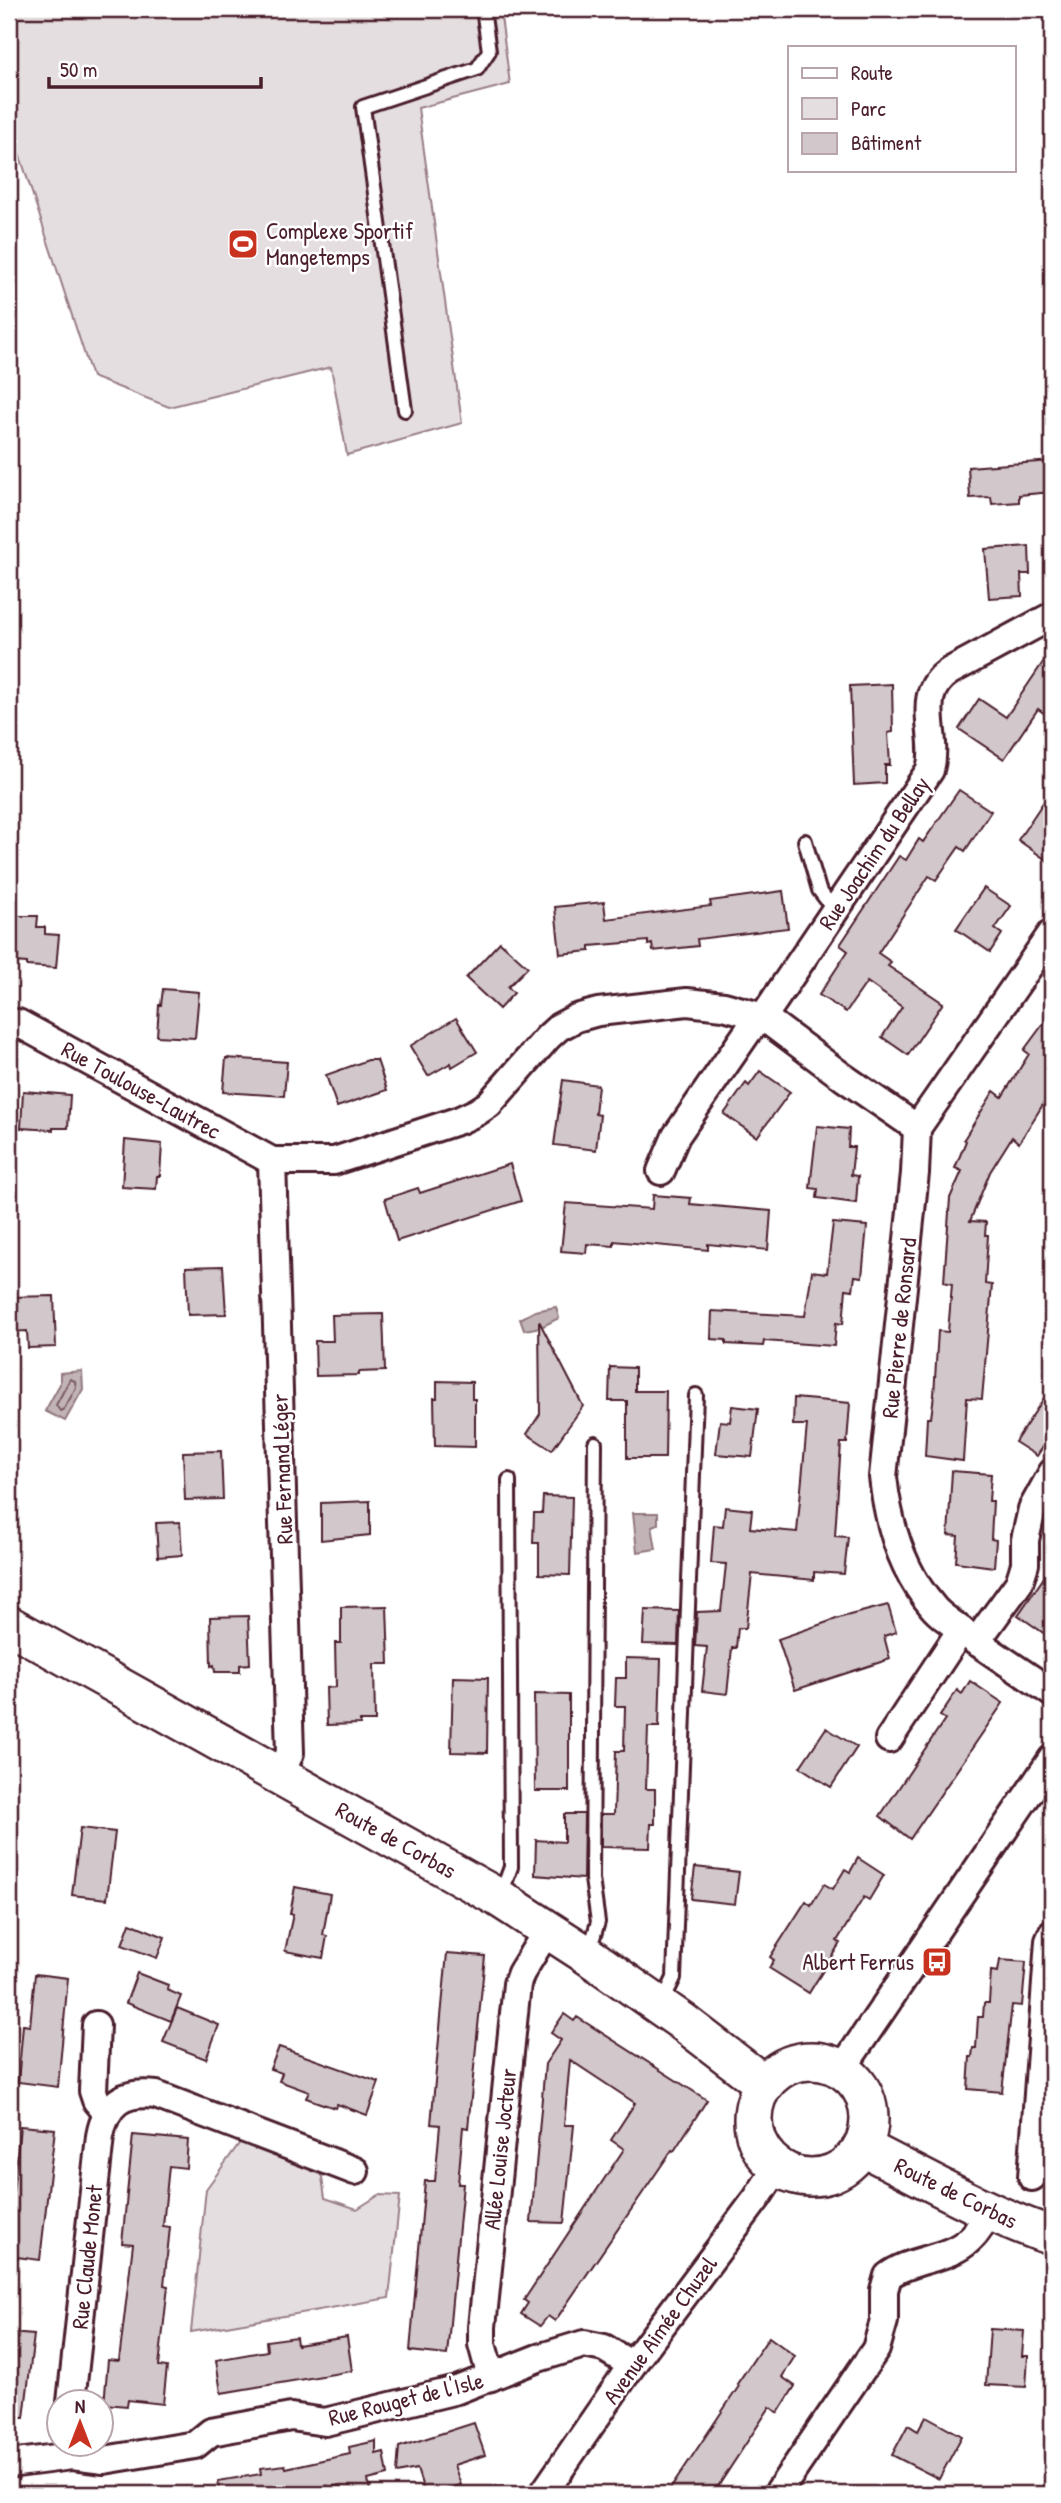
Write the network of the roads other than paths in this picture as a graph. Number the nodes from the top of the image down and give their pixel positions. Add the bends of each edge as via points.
1 (483, 9) edge
2 (405, 410) dead end
3 (1052, 616) edge
4 (805, 841) dead end
5 (835, 911) junction
6 (1052, 933) edge
7 (763, 1017) junction
8 (9, 1024) edge
9 (917, 1128) junction
10 (272, 1161) junction
11 (661, 1171) dead end
12 (696, 1395) dead end
13 (595, 1443) dead end
14 (1052, 1473) edge
15 (509, 1480) dead end
16 (9, 1625) edge
17 (969, 1636) junction
18 (1052, 1693) edge
19 (890, 1739) dead end
20 (1052, 1759) edge
21 (280, 1775) junction
22 (499, 1898) junction
23 (548, 1929) junction
24 (1052, 1934) edge
25 (587, 1955) junction
26 (661, 2007) junction
27 (96, 2025) dead end
28 (842, 2069) junction
29 (764, 2084) junction
30 (107, 2113) junction
31 (862, 2147) junction
32 (778, 2166) junction
33 (355, 2171) dead end
34 (1032, 2177) dead end
35 (989, 2210) junction
36 (1052, 2236) edge
37 (632, 2365) junction
38 (491, 2377) junction
39 (73, 2388) edge
40 (46, 2456) edge
41 (97, 2458) edge
42 (9, 2464) edge
43 (543, 2494) edge
44 (777, 2494) edge

1 - 2 lane via 489,51 477,69 363,107
3 - 5 street, Rue Joachim du Bellay via 935,682 929,702 930,770
4 - 5 lane via 819,890
5 - 7 street, Rue Joachim du Bellay
6 - 9 street
7 - 9 street
7 - 10 street via 687,1002 576,1018 548,1037 501,1092 477,1112 334,1161
7 - 11 street, Rue Joachim du Bellay via 749,1030 676,1136
8 - 10 street, Rue Toulouse-Lautrec via 18,1023
9 - 17 street, Rue Pierre de Ronsard via 883,1477 887,1510 911,1575 934,1609
10 - 21 street, Rue Fernand Léger via 290,1753
12 - 26 lane via 674,1978
13 - 25 lane via 592,1879 598,1922
14 - 17 street via 1032,1509 1019,1583
15 - 22 lane via 511,1867
16 - 21 street, Route de Corbas
17 - 18 street, Rue Pierre de Ronsard
17 - 19 street
20 - 28 street
21 - 22 street, Route de Corbas
22 - 23 street, Route de Corbas
23 - 25 street, Route de Corbas
23 - 38 street, Allée Louise Jocteur via 517,1984 482,2327
24 - 34 street
25 - 26 street, Route de Corbas
26 - 29 street, Route de Corbas
27 - 30 street via 93,2091
28 - 29 street via 827,2063 790,2064
28 - 31 street via 868,2106
29 - 32 street via 753,2121 763,2151
30 - 33 street via 131,2095 156,2095
30 - 39 street, Rue Claude Monet via 100,2136
31 - 32 street via 846,2165 823,2175 806,2176
31 - 35 street, Route de Corbas
32 - 37 street, Avenue Aimée Chuzel
35 - 36 street, Route de Corbas
35 - 44 street via 969,2241 888,2276 876,2349
37 - 38 street, Rue Rouget de l'Isle via 604,2348 584,2344
37 - 43 street, Avenue Aimée Chuzel
38 - 41 street, Rue Rouget de l'Isle via 457,2390 325,2422 291,2417 211,2431 195,2445
40 - 42 street, Rue Rouget de l'Isle

